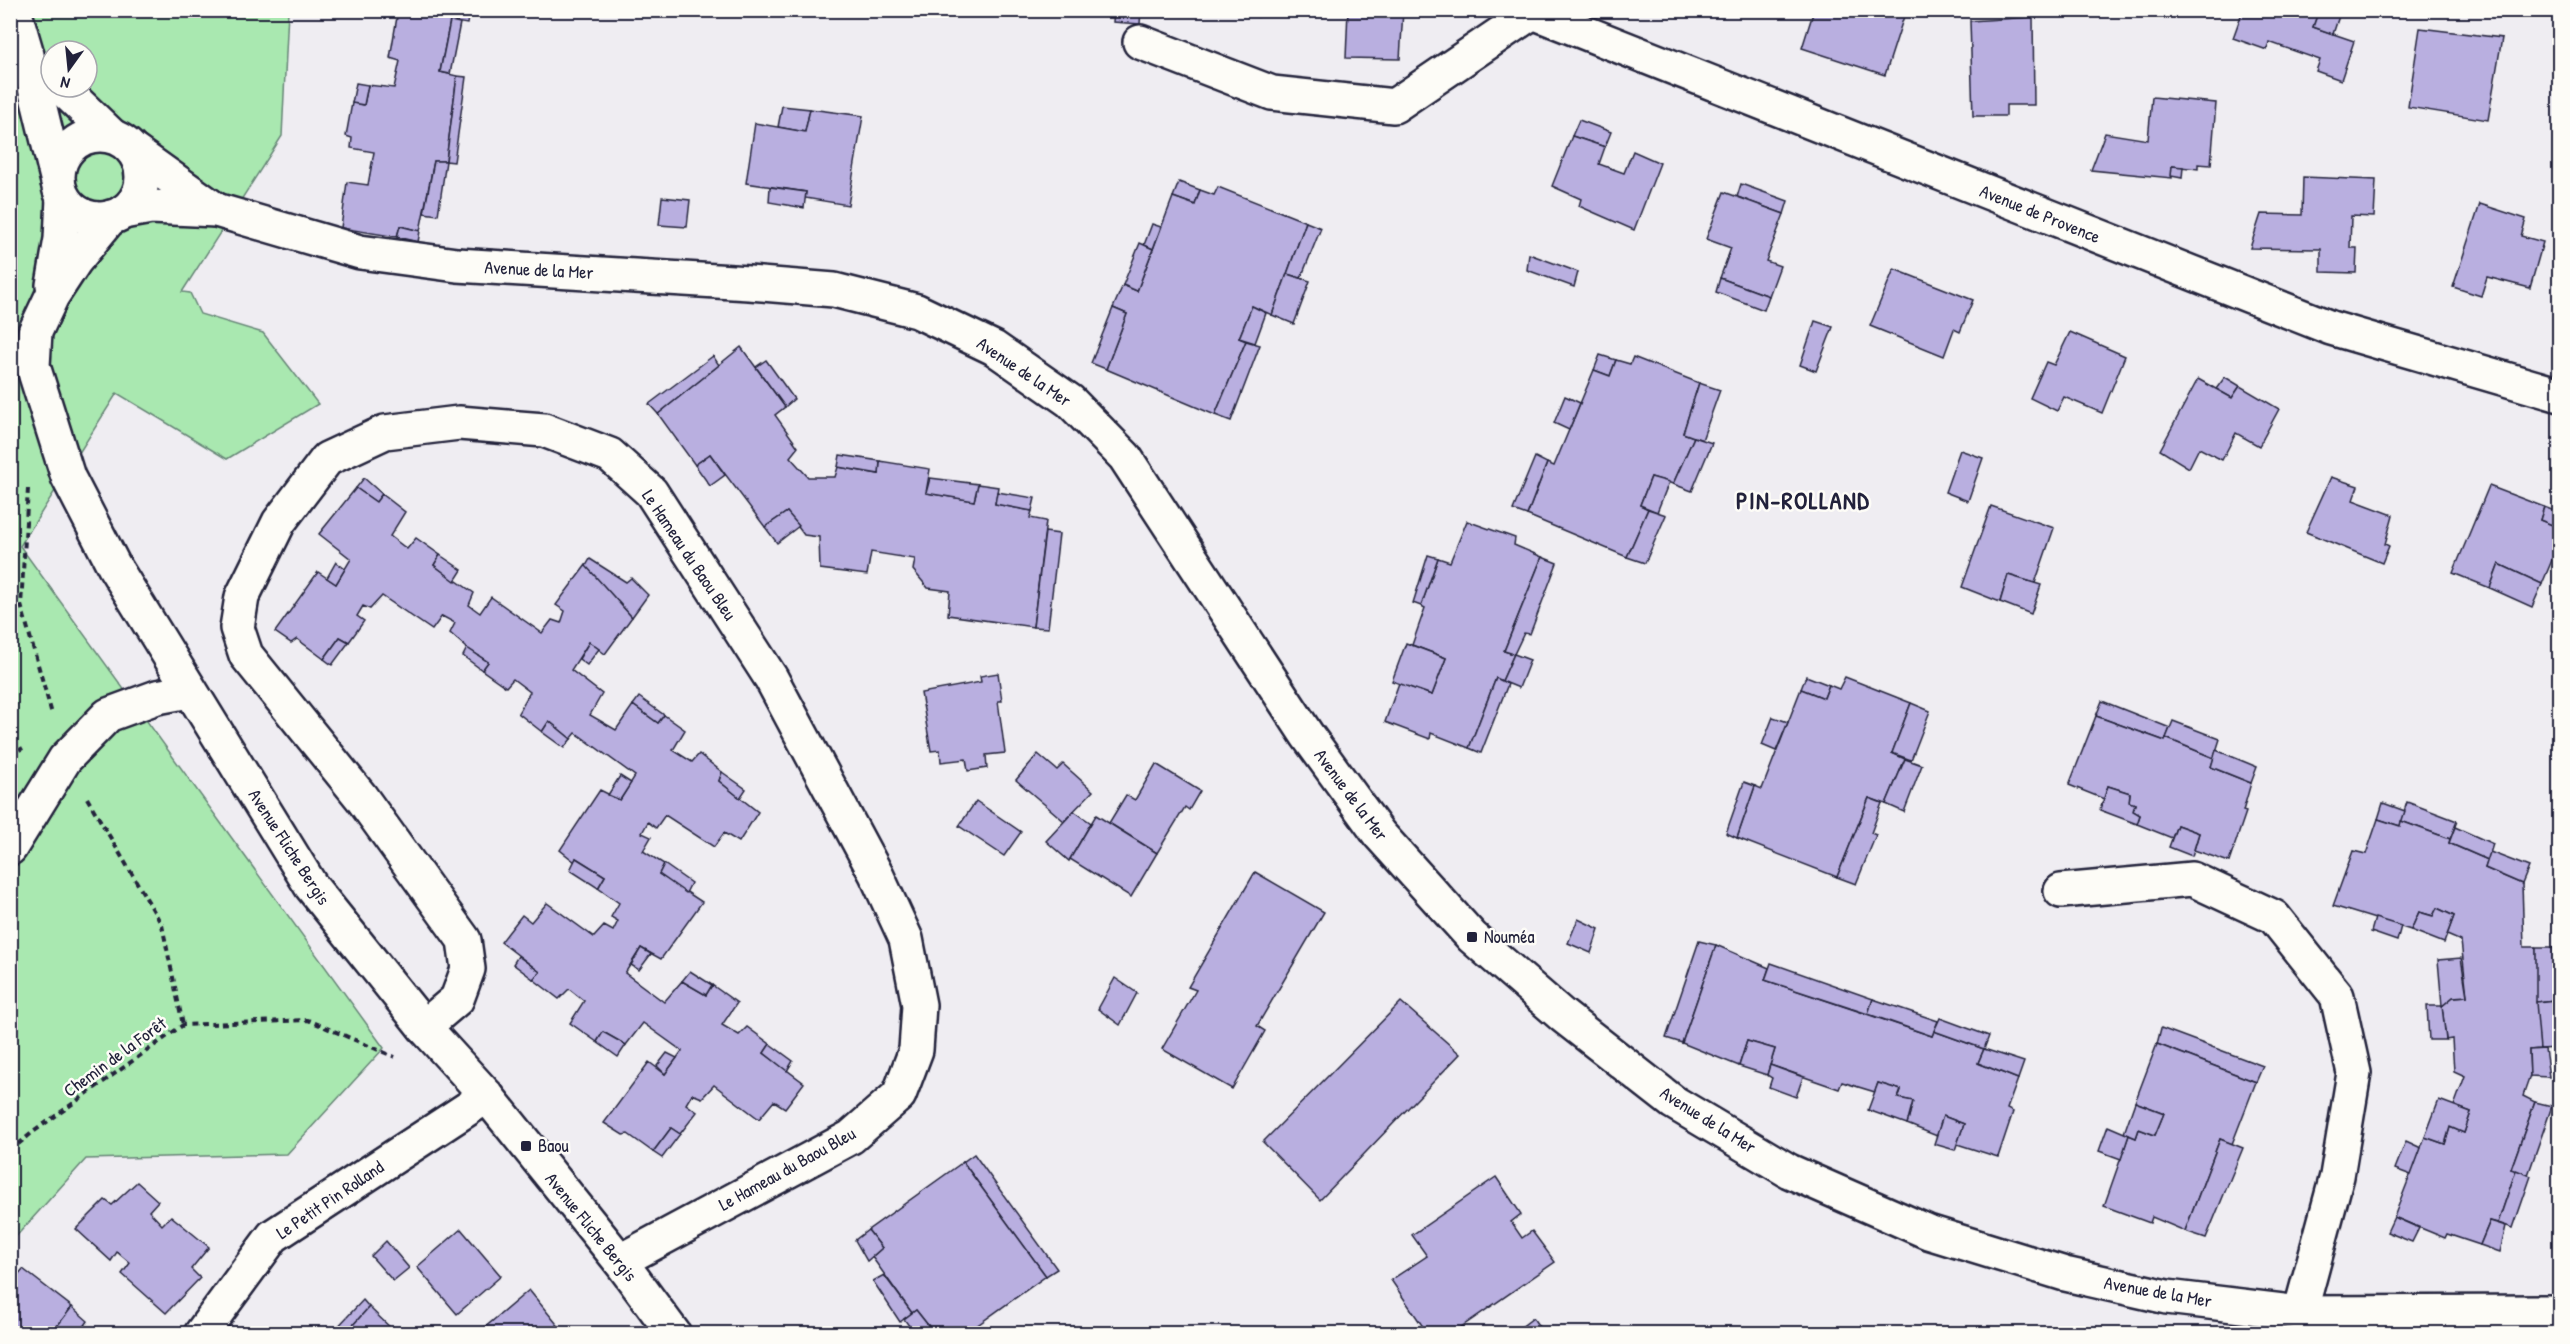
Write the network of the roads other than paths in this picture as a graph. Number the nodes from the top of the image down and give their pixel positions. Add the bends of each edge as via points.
1 (14, 10) edge
2 (1533, 12) edge
3 (1140, 42) dead end
4 (26, 51) junction
5 (39, 65) edge
6 (74, 99) edge
7 (123, 144) junction
8 (61, 191) junction
9 (216, 210) junction
10 (117, 214) junction
11 (52, 296) junction
12 (2559, 395) edge
13 (189, 691) junction
14 (10, 849) edge
15 (2061, 891) dead end
16 (424, 1027) junction
17 (486, 1096) junction
18 (620, 1261) junction
19 (2559, 1312) edge
20 (2300, 1313) junction
21 (201, 1334) edge
22 (674, 1334) edge

1 - 4 street, Avenue Fliche Bergis
2 - 3 street via 1395,106 1272,93
2 - 12 street, Avenue de Provence via 2331,328
4 - 5 street, Avenue Fliche Bergis
4 - 8 street, Avenue Fliche Bergis
6 - 7 street
7 - 8 street via 98,134 72,145 57,170
7 - 9 street, Avenue de la Mer
7 - 10 street via 141,171 140,191 133,203
8 - 10 street via 72,209 84,216 98,219
8 - 11 street, Avenue Fliche Bergis via 61,239
9 - 10 street, Avenue de la Mer via 151,207
9 - 20 street, Avenue de la Mer via 360,252 457,265 834,290 917,311 994,348 1070,401 1125,457 1307,735 1379,834 1433,894 1480,944 1563,1016 1673,1102 1789,1171 1928,1232 2065,1274 2167,1297
10 - 11 street, Avenue Fliche Bergis via 75,261
11 - 13 street, Avenue Fliche Bergis via 35,332 33,366 69,477 114,566
13 - 14 street via 157,697 108,715 65,759
13 - 16 street, Avenue Fliche Bergis via 312,886
15 - 20 street via 2192,879 2274,917 2337,996 2354,1073 2337,1176
16 - 17 street, Avenue Fliche Bergis
16 - 18 street, Le Hameau du Baou Bleu via 457,999 468,969 464,940 361,797 246,656 237,628 242,597 279,522 327,459 385,432 459,423 544,430 610,455 651,492 771,678 876,874 906,939 919,1005 916,1050 899,1095 851,1137
17 - 18 street, Avenue Fliche Bergis
17 - 21 street, Le Petit Pin Rolland via 273,1236
18 - 22 street, Avenue Fliche Bergis
19 - 20 street, Avenue de la Mer

